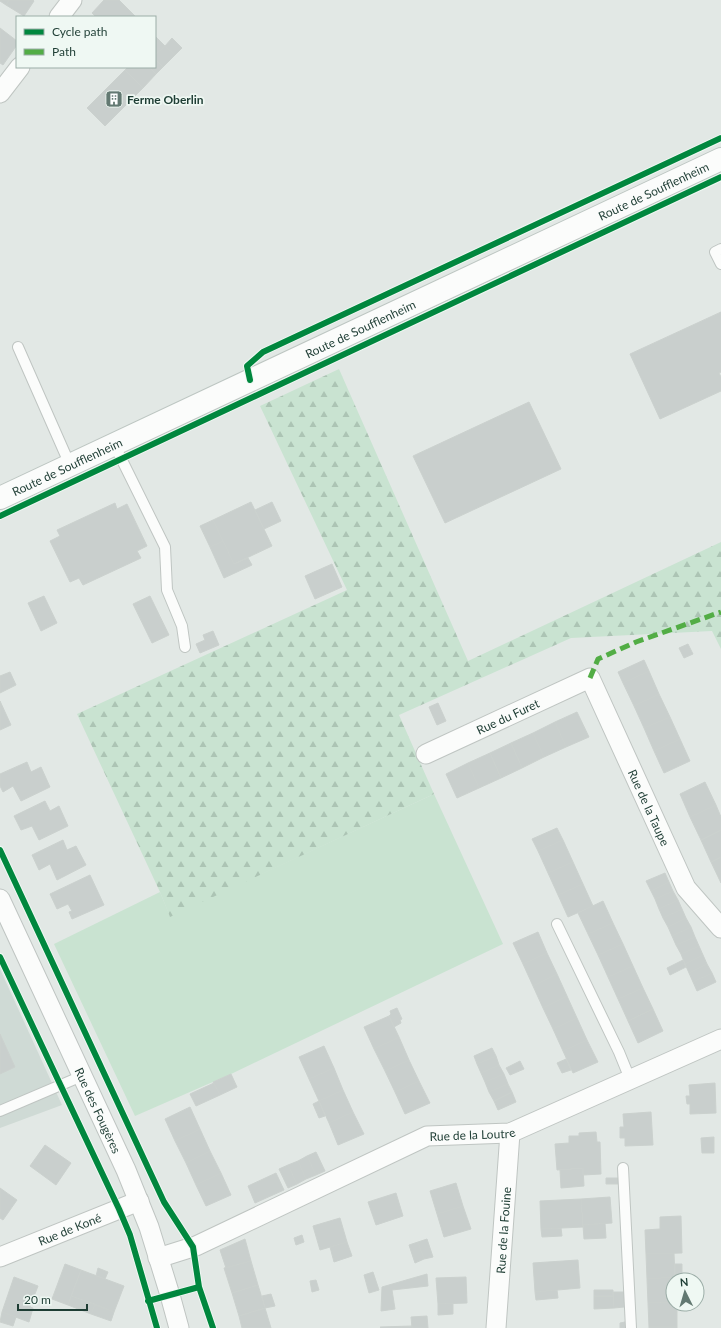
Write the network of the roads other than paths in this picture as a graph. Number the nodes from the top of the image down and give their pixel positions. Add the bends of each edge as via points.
1 (72, 0) edge
2 (60, 16) edge
3 (19, 68) edge
4 (0, 93) edge
5 (721, 159) edge
6 (721, 249) edge
7 (721, 264) edge
8 (18, 347) dead end
9 (114, 444) junction
10 (70, 465) junction
11 (0, 498) edge
12 (185, 647) dead end
13 (590, 678) joint
14 (426, 754) dead end
15 (0, 900) edge
16 (557, 924) dead end
17 (721, 928) edge
18 (721, 1039) edge
19 (82, 1076) junction
20 (630, 1079) junction
21 (0, 1111) edge
22 (510, 1132) junction
23 (623, 1168) dead end
24 (139, 1202) junction
25 (0, 1256) edge
26 (158, 1258) junction
27 (179, 1328) edge
28 (496, 1328) edge
29 (632, 1328) edge

1 - 2 street
3 - 4 street
5 - 9 main road, Route de Soufflenheim
6 - 7 lane via 715,252
8 - 10 lane
9 - 10 main road, Route de Soufflenheim
9 - 12 lane via 165,547 167,590 182,626
10 - 11 main road, Route de Soufflenheim
13 - 14 street, Rue du Furet
13 - 17 street, Rue de la Taupe via 686,888
15 - 19 street, Rue des Fougères
16 - 20 lane
18 - 20 street, Rue de la Loutre
19 - 21 lane
19 - 24 street, Rue des Fougères
20 - 22 street, Rue de la Loutre
22 - 26 street, Rue de la Loutre via 427,1136 196,1246
22 - 28 street, Rue de la Fouine
23 - 29 lane
24 - 25 street, Rue de Koné
24 - 26 street, Rue des Fougères
26 - 27 street, Rue des Fougères

